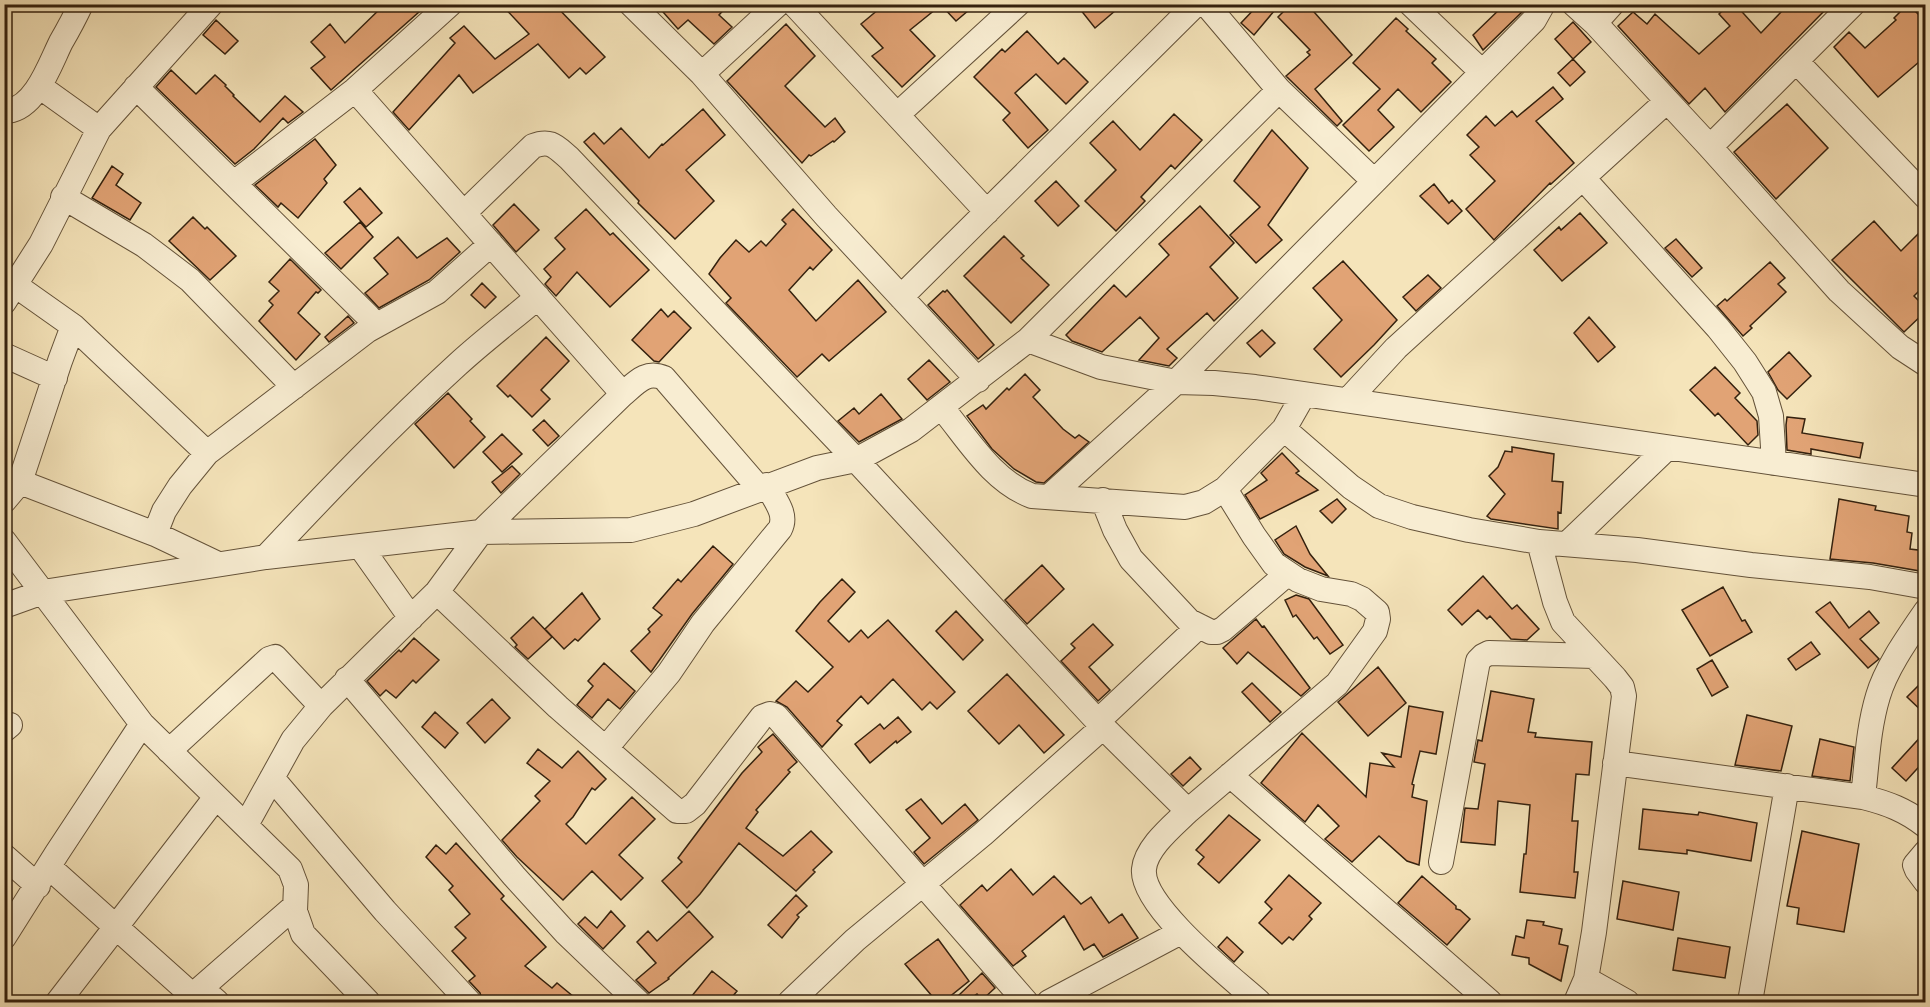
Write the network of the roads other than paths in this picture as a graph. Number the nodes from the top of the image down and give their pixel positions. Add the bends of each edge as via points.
1 (81, 4) edge
2 (211, 4) edge
3 (450, 4) edge
4 (631, 4) edge
5 (778, 4) edge
6 (794, 4) edge
7 (1018, 4) edge
8 (1196, 4) edge
9 (1206, 4) edge
10 (1411, 4) edge
11 (1543, 4) edge
12 (1574, 4) edge
13 (1612, 4) edge
14 (1853, 4) edge
15 (1595, 23) junction
16 (1796, 61) junction
17 (1482, 72) junction
18 (702, 74) junction
19 (39, 86) junction
20 (136, 87) junction
21 (355, 90) junction
22 (1279, 90) junction
23 (1667, 101) junction
24 (4, 108) edge
25 (898, 114) junction
26 (99, 129) junction
27 (1710, 147) junction
28 (1583, 178) junction
29 (1374, 181) junction
30 (234, 183) junction
31 (63, 197) junction
32 (1926, 197) edge
33 (987, 212) junction
34 (464, 213) junction
35 (491, 244) junction
36 (10, 293) edge
37 (538, 297) junction
38 (901, 297) junction
39 (74, 326) junction
40 (368, 330) junction
41 (1028, 340) junction
42 (4, 355) edge
43 (1926, 364) edge
44 (55, 378) junction
45 (978, 380) junction
46 (1176, 382) junction
47 (294, 387) junction
48 (623, 394) junction
49 (1304, 394) junction
50 (1348, 400) junction
51 (942, 408) junction
52 (1284, 429) junction
53 (1667, 448) junction
54 (207, 453) junction
55 (856, 460) junction
56 (1774, 463) junction
57 (20, 482) junction
58 (1926, 485) edge
59 (763, 487) junction
60 (1225, 489) junction
61 (1050, 496) junction
62 (1103, 500) junction
63 (4, 501) edge
64 (481, 532) junction
65 (155, 534) junction
66 (4, 541) edge
67 (1539, 542) junction
68 (1566, 544) junction
69 (360, 546) junction
70 (266, 557) junction
71 (216, 563) junction
72 (1287, 574) junction
73 (1926, 587) edge
74 (43, 592) junction
75 (437, 592) junction
76 (4, 606) edge
77 (1926, 611) edge
78 (411, 618) junction
79 (1199, 626) junction
80 (1594, 656) junction
81 (347, 679) junction
82 (321, 706) junction
83 (142, 724) junction
84 (1101, 724) junction
85 (606, 748) junction
86 (169, 751) junction
87 (1616, 763) junction
88 (1230, 775) junction
89 (272, 778) junction
90 (1787, 786) junction
91 (216, 797) junction
92 (1863, 797) junction
93 (1188, 811) junction
94 (246, 825) junction
95 (1926, 826) edge
96 (1926, 852) edge
97 (4, 856) edge
98 (1441, 862) dead end
99 (43, 876) junction
100 (1926, 882) edge
101 (923, 884) junction
102 (296, 906) junction
103 (115, 928) junction
104 (1181, 932) junction
105 (4, 937) edge
106 (1586, 979) junction
107 (199, 997) edge
108 (58, 1002) edge
109 (368, 1002) edge
110 (469, 1002) edge
111 (638, 1002) edge
112 (790, 1002) edge
113 (1026, 1002) edge
114 (1049, 1002) edge
115 (1259, 1002) edge
116 (1490, 1002) edge
117 (1576, 1002) edge
118 (1627, 1002) edge
119 (1750, 1002) edge

1 - 19 street
2 - 20 street
3 - 21 street
4 - 18 street
5 - 18 street
6 - 25 street
7 - 25 street
8 - 33 street
9 - 22 street
10 - 17 street
11 - 17 street via 1534,20
12 - 15 street
13 - 15 street
14 - 16 street
15 - 23 street
16 - 27 street
16 - 32 street
17 - 29 street
18 - 38 street
19 - 24 street via 15,110
19 - 26 street
20 - 26 street
20 - 30 street
21 - 30 street
21 - 34 street
22 - 29 street
22 - 41 street
23 - 27 street
23 - 28 street
25 - 33 street
26 - 31 street
27 - 43 street via 1839,291 1899,347
28 - 50 street via 1396,348
28 - 56 street via 1745,362 1764,392 1771,416
29 - 46 street
30 - 40 street via 368,316
31 - 36 street
31 - 47 street via 144,245 190,280
33 - 38 street
34 - 35 street
34 - 55 street via 533,146 542,142 552,144
35 - 37 street
35 - 40 street via 437,292
36 - 39 street
37 - 48 street
37 - 70 street via 458,364
38 - 45 street
39 - 44 street
39 - 54 street
40 - 47 street
41 - 45 street
41 - 46 street via 1101,367
42 - 44 street
44 - 57 street
45 - 51 street
46 - 49 street
46 - 61 street
47 - 54 street
48 - 59 street via 647,375 663,378
48 - 64 street
49 - 50 street
49 - 52 street
50 - 53 street
51 - 55 street
51 - 61 street via 998,477 1032,496
52 - 60 street
52 - 67 street via 1351,488 1380,506 1469,530
53 - 56 street
53 - 68 street
54 - 65 street via 180,486
55 - 59 street via 817,468
55 - 84 street
56 - 58 street
57 - 63 street
57 - 65 street
59 - 64 street via 694,514 631,530
59 - 85 street via 783,516 780,529
60 - 62 street via 1204,502 1185,507
60 - 72 street via 1274,564
61 - 62 street
62 - 79 street via 1131,559 1189,621
64 - 69 street
64 - 75 street
65 - 71 street
66 - 74 street
67 - 68 street
67 - 80 street via 1558,612
68 - 73 street via 1870,577
69 - 70 street
69 - 78 street
70 - 71 street
71 - 74 street
72 - 79 street via 1223,629 1211,632
72 - 88 street via 1321,589 1362,599 1377,612 1375,632 1337,684
74 - 76 street
74 - 83 street
75 - 78 street
75 - 85 street
77 - 92 street via 1878,694
78 - 81 street
79 - 84 street
80 - 87 street via 1622,687 1624,696
80 - 98 street via 1489,653 1478,661
81 - 82 street
81 - 111 street via 514,876
82 - 86 street via 276,657 269,659
82 - 89 street via 293,740
83 - 86 street
83 - 99 street
84 - 93 street
84 - 101 street
85 - 101 street via 681,812 695,804 762,717 776,716
86 - 91 street
87 - 90 street
87 - 106 street
88 - 93 street
88 - 116 street
89 - 94 street
89 - 110 street
90 - 92 street
90 - 119 street
91 - 94 street
91 - 103 street
92 - 95 street via 1895,806
93 - 104 street via 1161,837 1144,869 1155,902
94 - 102 street via 290,868 296,885
96 - 100 street via 1916,865
97 - 99 street
99 - 103 street
99 - 105 street
101 - 112 street via 855,940
101 - 113 street
102 - 107 street
102 - 109 street via 303,934
103 - 107 street
103 - 108 street
104 - 114 street
104 - 115 street
106 - 117 street
106 - 118 street

